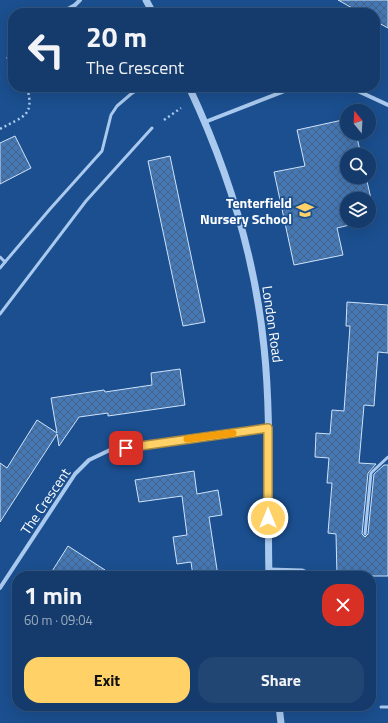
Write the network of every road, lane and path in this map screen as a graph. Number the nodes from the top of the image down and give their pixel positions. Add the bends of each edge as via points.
1 (80, 0) edge
2 (71, 8) edge
3 (29, 92) edge
4 (134, 92) edge
5 (191, 92) edge
6 (282, 92) edge
7 (360, 92) edge
8 (194, 99) junction
9 (388, 105) edge
10 (205, 122) junction
11 (152, 128) joint
12 (0, 129) edge
13 (0, 257) edge
14 (5, 262) junction
15 (0, 268) edge
16 (0, 314) edge
17 (268, 428) junction
18 (388, 457) edge
19 (365, 534) dead end
20 (269, 571) edge
21 (286, 571) edge
22 (304, 571) edge
23 (0, 588) edge
24 (381, 707) dead end
25 (388, 707) edge
26 (280, 711) edge
27 (281, 723) edge

1 - 2 street
3 - 12 path via 30,109 26,115
4 - 14 lane via 117,106 111,115 102,151
5 - 8 street, London Road
6 - 10 street
7 - 9 street
8 - 10 street, London Road
8 - 11 path
10 - 17 street, London Road via 237,212 255,286 264,346
11 - 16 lane via 86,201
13 - 14 lane
14 - 15 lane
17 - 20 street, London Road
17 - 23 street, The Crescent via 110,450 90,460 75,474
18 - 19 lane via 371,473
21 - 22 lane
24 - 25 lane
26 - 27 street

